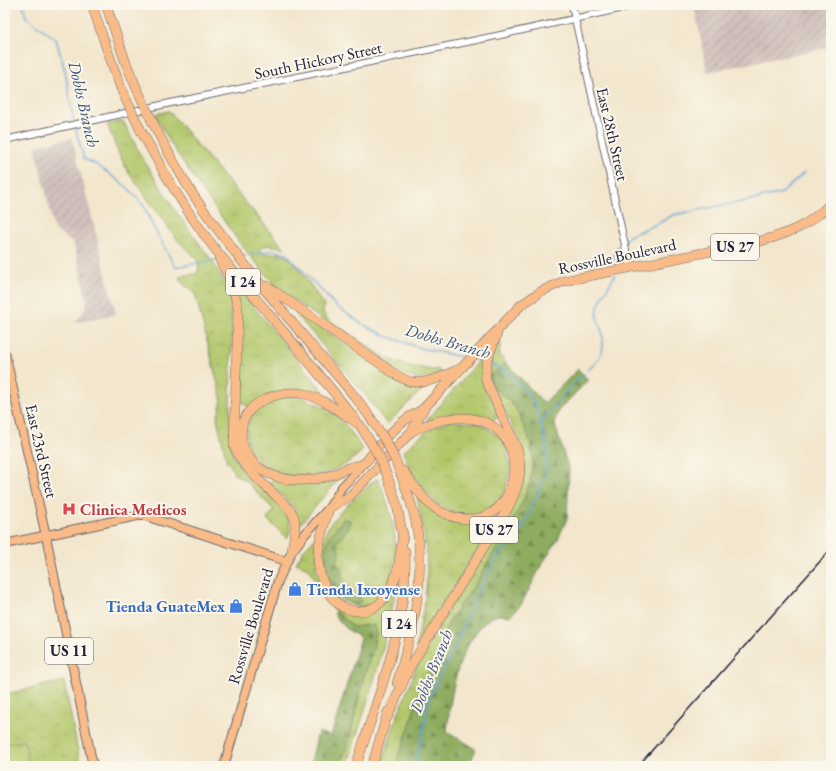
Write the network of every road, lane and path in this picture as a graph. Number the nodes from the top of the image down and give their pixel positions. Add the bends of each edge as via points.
1 (92, 5) edge
2 (106, 5) edge
3 (572, 5) edge
4 (637, 5) edge
5 (575, 19) junction
6 (5, 140) edge
7 (831, 203) edge
8 (212, 245) junction
9 (630, 268) junction
10 (255, 276) junction
11 (498, 329) junction
12 (5, 353) edge
13 (468, 362) junction
14 (423, 409) junction
15 (360, 425) junction
16 (412, 431) junction
17 (396, 462) junction
18 (363, 464) junction
19 (329, 508) junction
20 (403, 533) junction
21 (46, 536) junction
22 (5, 544) edge
23 (292, 551) junction
24 (286, 560) junction
25 (387, 718) junction
26 (93, 766) edge
27 (224, 766) edge
28 (356, 766) edge
29 (372, 766) edge

1 - 8 highway, I 24, bridge via 122,91 140,129 185,207
2 - 10 highway, I 24, bridge via 137,89 175,165 195,198
3 - 5 street, East 28th Street
4 - 5 street, South Hickory Street
5 - 6 street, South Hickory Street
5 - 9 street, East 28th Street
7 - 9 highway, Rossville Boulevard / US 27 via 820,214 782,235
8 - 15 highway, I 24
8 - 23 highway via 232,286 238,310 234,445 244,466 294,515
9 - 11 highway, Rossville Boulevard / US 27 via 564,281 551,287 532,297
10 - 13 highway via 407,380 413,382 434,379
10 - 17 highway, I 24, bridge via 356,398 387,443
11 - 13 highway, Rossville Boulevard / US 27
11 - 25 highway, US 27 via 487,358 486,380 518,451 519,484 508,508 410,667
12 - 21 main road, East 23rd Street / US 11
13 - 14 highway, Rossville Boulevard / US 27
14 - 16 highway, Rossville Boulevard
14 - 18 highway, Rossville Boulevard / US 27 via 405,420
15 - 18 highway, US 27 via 305,394 285,392 263,400 251,409 243,421 241,435 247,456 254,464 273,475 299,480 317,479
15 - 20 highway, I 24, bridge via 380,458 388,478
16 - 17 highway via 457,418 478,420 493,427 507,440 513,455 513,477 505,498 485,516 465,519 446,515 422,496
16 - 19 highway, Rossville Boulevard via 350,496
17 - 25 highway, I 24 via 414,516 420,563 416,610 407,652
18 - 19 main road, Rossville Boulevard via 342,486
19 - 20 highway via 319,545 319,570 332,598 346,609 368,610 386,596 398,572
19 - 23 main road, Rossville Boulevard
20 - 28 highway, I 24 via 405,574 399,622
21 - 22 main road
21 - 24 main road via 145,516
21 - 26 main road, East 23rd Street / US 11
23 - 24 main road, Rossville Boulevard
24 - 27 main road, Rossville Boulevard
25 - 29 highway, I 24

